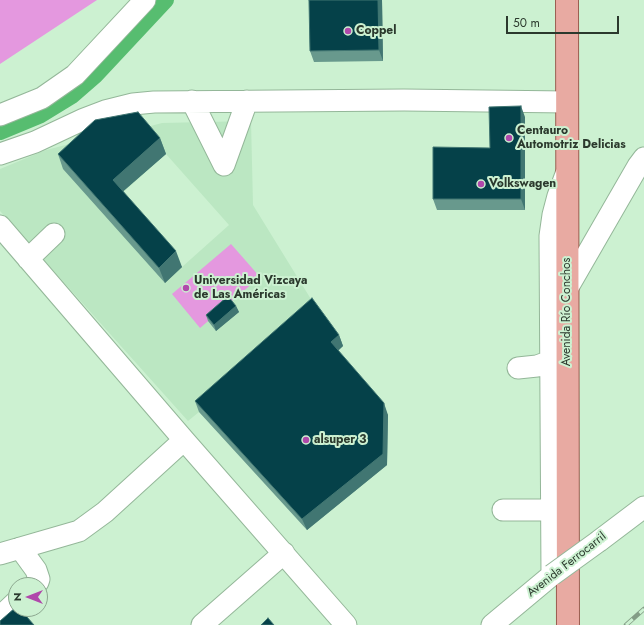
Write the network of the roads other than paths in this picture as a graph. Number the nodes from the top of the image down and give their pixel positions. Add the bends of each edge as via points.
1 (145, 0) edge
2 (566, 0) edge
3 (192, 101) junction
4 (247, 101) junction
5 (567, 102) junction
6 (0, 115) edge
7 (0, 154) edge
8 (644, 158) edge
9 (567, 171) junction
10 (0, 226) edge
11 (54, 234) dead end
12 (28, 259) junction
13 (567, 289) junction
14 (551, 361) junction
15 (518, 368) dead end
16 (184, 440) junction
17 (644, 508) edge
18 (503, 510) dead end
19 (552, 510) junction
20 (20, 548) junction
21 (284, 553) junction
22 (0, 554) edge
23 (552, 575) junction
24 (38, 577) edge
25 (8, 610) edge
26 (0, 617) edge
27 (202, 625) edge
28 (346, 625) edge
29 (492, 625) edge
30 (568, 625) edge

1 - 6 street via 75,75 42,98
2 - 5 main road, Avenida Río Conchos
3 - 4 street
3 - 4 street via 224,165
3 - 7 street via 133,104 105,111 35,142
4 - 5 street
5 - 9 main road, Avenida Río Conchos
8 - 13 street
9 - 13 main road, Avenida Río Conchos
9 - 14 street via 553,215 550,236
10 - 12 street
11 - 12 street
12 - 16 street
13 - 30 main road, Avenida Río Conchos
14 - 15 street
14 - 19 street
16 - 20 street via 105,512 79,531
16 - 21 street
17 - 23 street, Avenida Ferrocarril, bridge
18 - 19 street
19 - 23 street
20 - 22 street
20 - 24 street via 36,570
21 - 27 street
21 - 28 street
23 - 29 street, Avenida Ferrocarril
25 - 26 street

